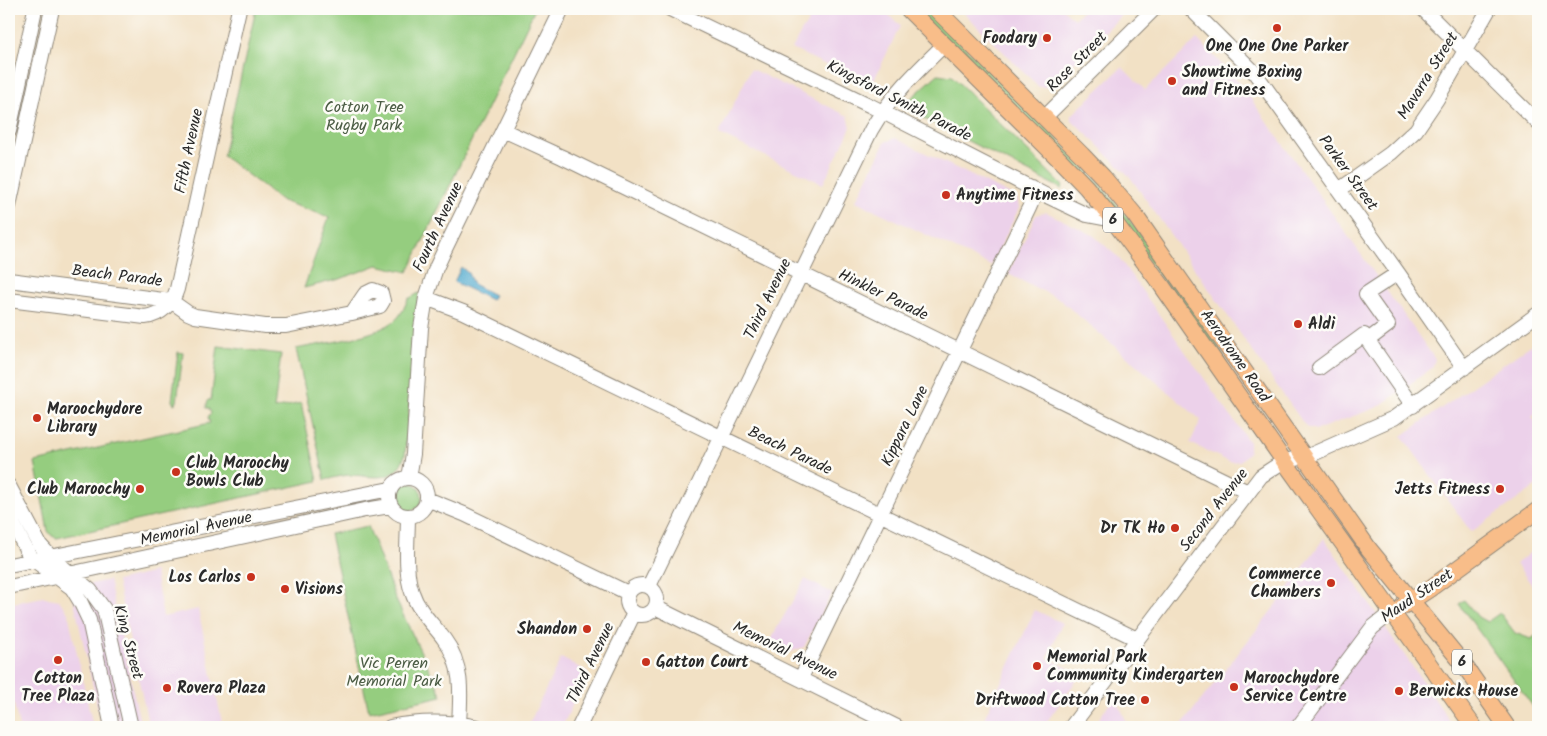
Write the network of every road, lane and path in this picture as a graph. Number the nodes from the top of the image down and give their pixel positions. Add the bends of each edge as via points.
1 (35, 9) edge
2 (52, 9) edge
3 (238, 9) edge
4 (562, 9) edge
5 (670, 9) edge
6 (908, 9) edge
7 (936, 9) edge
8 (1154, 9) edge
9 (1191, 9) edge
10 (1423, 9) edge
11 (1489, 9) edge
12 (944, 45) junction
13 (1465, 51) junction
14 (882, 112) junction
15 (1046, 117) junction
16 (1538, 123) edge
17 (503, 130) junction
18 (9, 131) edge
19 (1030, 187) junction
20 (1339, 190) junction
21 (9, 206) edge
22 (1113, 220) junction
23 (1398, 273) junction
24 (800, 274) junction
25 (9, 280) edge
26 (426, 298) junction
27 (9, 300) edge
28 (172, 301) junction
29 (352, 313) dead end
30 (1538, 314) edge
31 (1368, 340) junction
32 (960, 351) junction
33 (1319, 368) dead end
34 (1464, 368) junction
35 (1413, 406) junction
36 (721, 437) junction
37 (1306, 457) junction
38 (1284, 461) junction
39 (409, 478) junction
40 (9, 486) edge
41 (390, 489) junction
42 (1248, 492) junction
43 (427, 499) junction
44 (390, 506) junction
45 (1538, 510) edge
46 (880, 515) junction
47 (9, 516) edge
48 (408, 516) junction
49 (51, 557) junction
50 (34, 560) junction
51 (9, 566) edge
52 (73, 574) junction
53 (58, 576) junction
54 (649, 586) junction
55 (9, 587) edge
56 (628, 593) junction
57 (1412, 600) junction
58 (655, 607) junction
59 (1392, 612) junction
60 (634, 614) junction
61 (107, 616) junction
62 (89, 620) junction
63 (1137, 640) junction
64 (801, 678) junction
65 (458, 723) junction
66 (112, 727) edge
67 (131, 727) edge
68 (390, 727) edge
69 (478, 727) edge
70 (579, 727) edge
71 (897, 727) edge
72 (1071, 727) edge
73 (1298, 727) edge
74 (1474, 727) edge
75 (1507, 727) edge

1 - 18 street
2 - 21 street
3 - 28 street, Fifth Avenue
4 - 17 street, Fourth Avenue
5 - 14 street, Kingsford Smith Parade
6 - 12 main road, Aerodrome Road / 6
7 - 15 main road, Aerodrome Road / 6
8 - 15 street, Rose Street
9 - 20 street, Parker Street via 1255,73
10 - 13 street
11 - 13 street, Mavarra Street
12 - 14 street, Third Avenue via 898,91
12 - 22 main road, Aerodrome Road / 6 via 1058,158
13 - 16 street
13 - 20 street, Mavarra Street via 1416,130
14 - 19 street, Kingsford Smith Parade
14 - 24 street, Third Avenue
15 - 37 main road, Aerodrome Road / 6 via 1134,214
17 - 24 street, Hinkler Parade
17 - 26 street, Fourth Avenue via 436,268
19 - 22 street, Kingsford Smith Parade via 1088,215
19 - 32 street, Kippara Lane via 1030,208
20 - 23 street, Parker Street
22 - 38 main road, Aerodrome Road / 6
23 - 31 street via 1366,294 1388,325
23 - 34 street, Parker Street
24 - 32 street, Hinkler Parade
24 - 36 street, Third Avenue
25 - 28 street, Beach Parade
26 - 36 street, Beach Parade via 462,312
26 - 39 street, Fourth Avenue via 414,454
27 - 28 street, Beach Parade via 145,317 162,311
28 - 29 street via 195,316 266,326 300,324
30 - 34 street, Second Avenue
31 - 33 street via 1364,335
31 - 35 street
32 - 42 street, Hinkler Parade
32 - 46 street, Kippara Lane
34 - 35 street, Second Avenue
35 - 37 street, Second Avenue via 1394,418
36 - 46 street, Beach Parade
36 - 54 street, Third Avenue
37 - 38 street, Second Avenue
37 - 57 main road, Aerodrome Road / 6 via 1369,549
38 - 42 street, Second Avenue via 1261,476
38 - 59 main road, Aerodrome Road / 6
39 - 41 street via 398,481
39 - 43 street via 424,487
40 - 49 street, King Street via 40,544
41 - 44 street
41 - 49 street, Memorial Avenue
42 - 63 street, Second Avenue
43 - 48 street via 419,513
43 - 56 street
44 - 48 street via 398,514
44 - 52 street, Memorial Avenue
45 - 57 main road, Maud Street
46 - 63 street, Beach Parade
46 - 64 street, Kippara Lane
47 - 50 street
48 - 65 street via 408,579 420,609 446,640 457,661 460,679
49 - 50 street, Memorial Avenue
49 - 52 street, King Street
50 - 51 street, Memorial Avenue
50 - 53 street, King Street
52 - 53 street, Memorial Avenue
52 - 61 street, King Street via 90,590
53 - 55 street, Memorial Avenue
53 - 62 street, King Street via 72,588
54 - 56 street via 639,584
54 - 58 street via 656,593
56 - 60 street via 626,602
57 - 59 main road, Maud Street
57 - 75 main road, Aerodrome Road / 6 via 1464,665
58 - 60 street via 644,615
58 - 64 street, Memorial Avenue
59 - 73 street, Maud Street via 1372,628
59 - 74 main road, Aerodrome Road / 6
60 - 70 street, Third Avenue
61 - 62 street
61 - 67 street, King Street
62 - 66 street, King Street
63 - 72 street, Second Avenue
64 - 71 street, Memorial Avenue
65 - 68 street via 431,721
65 - 69 street

